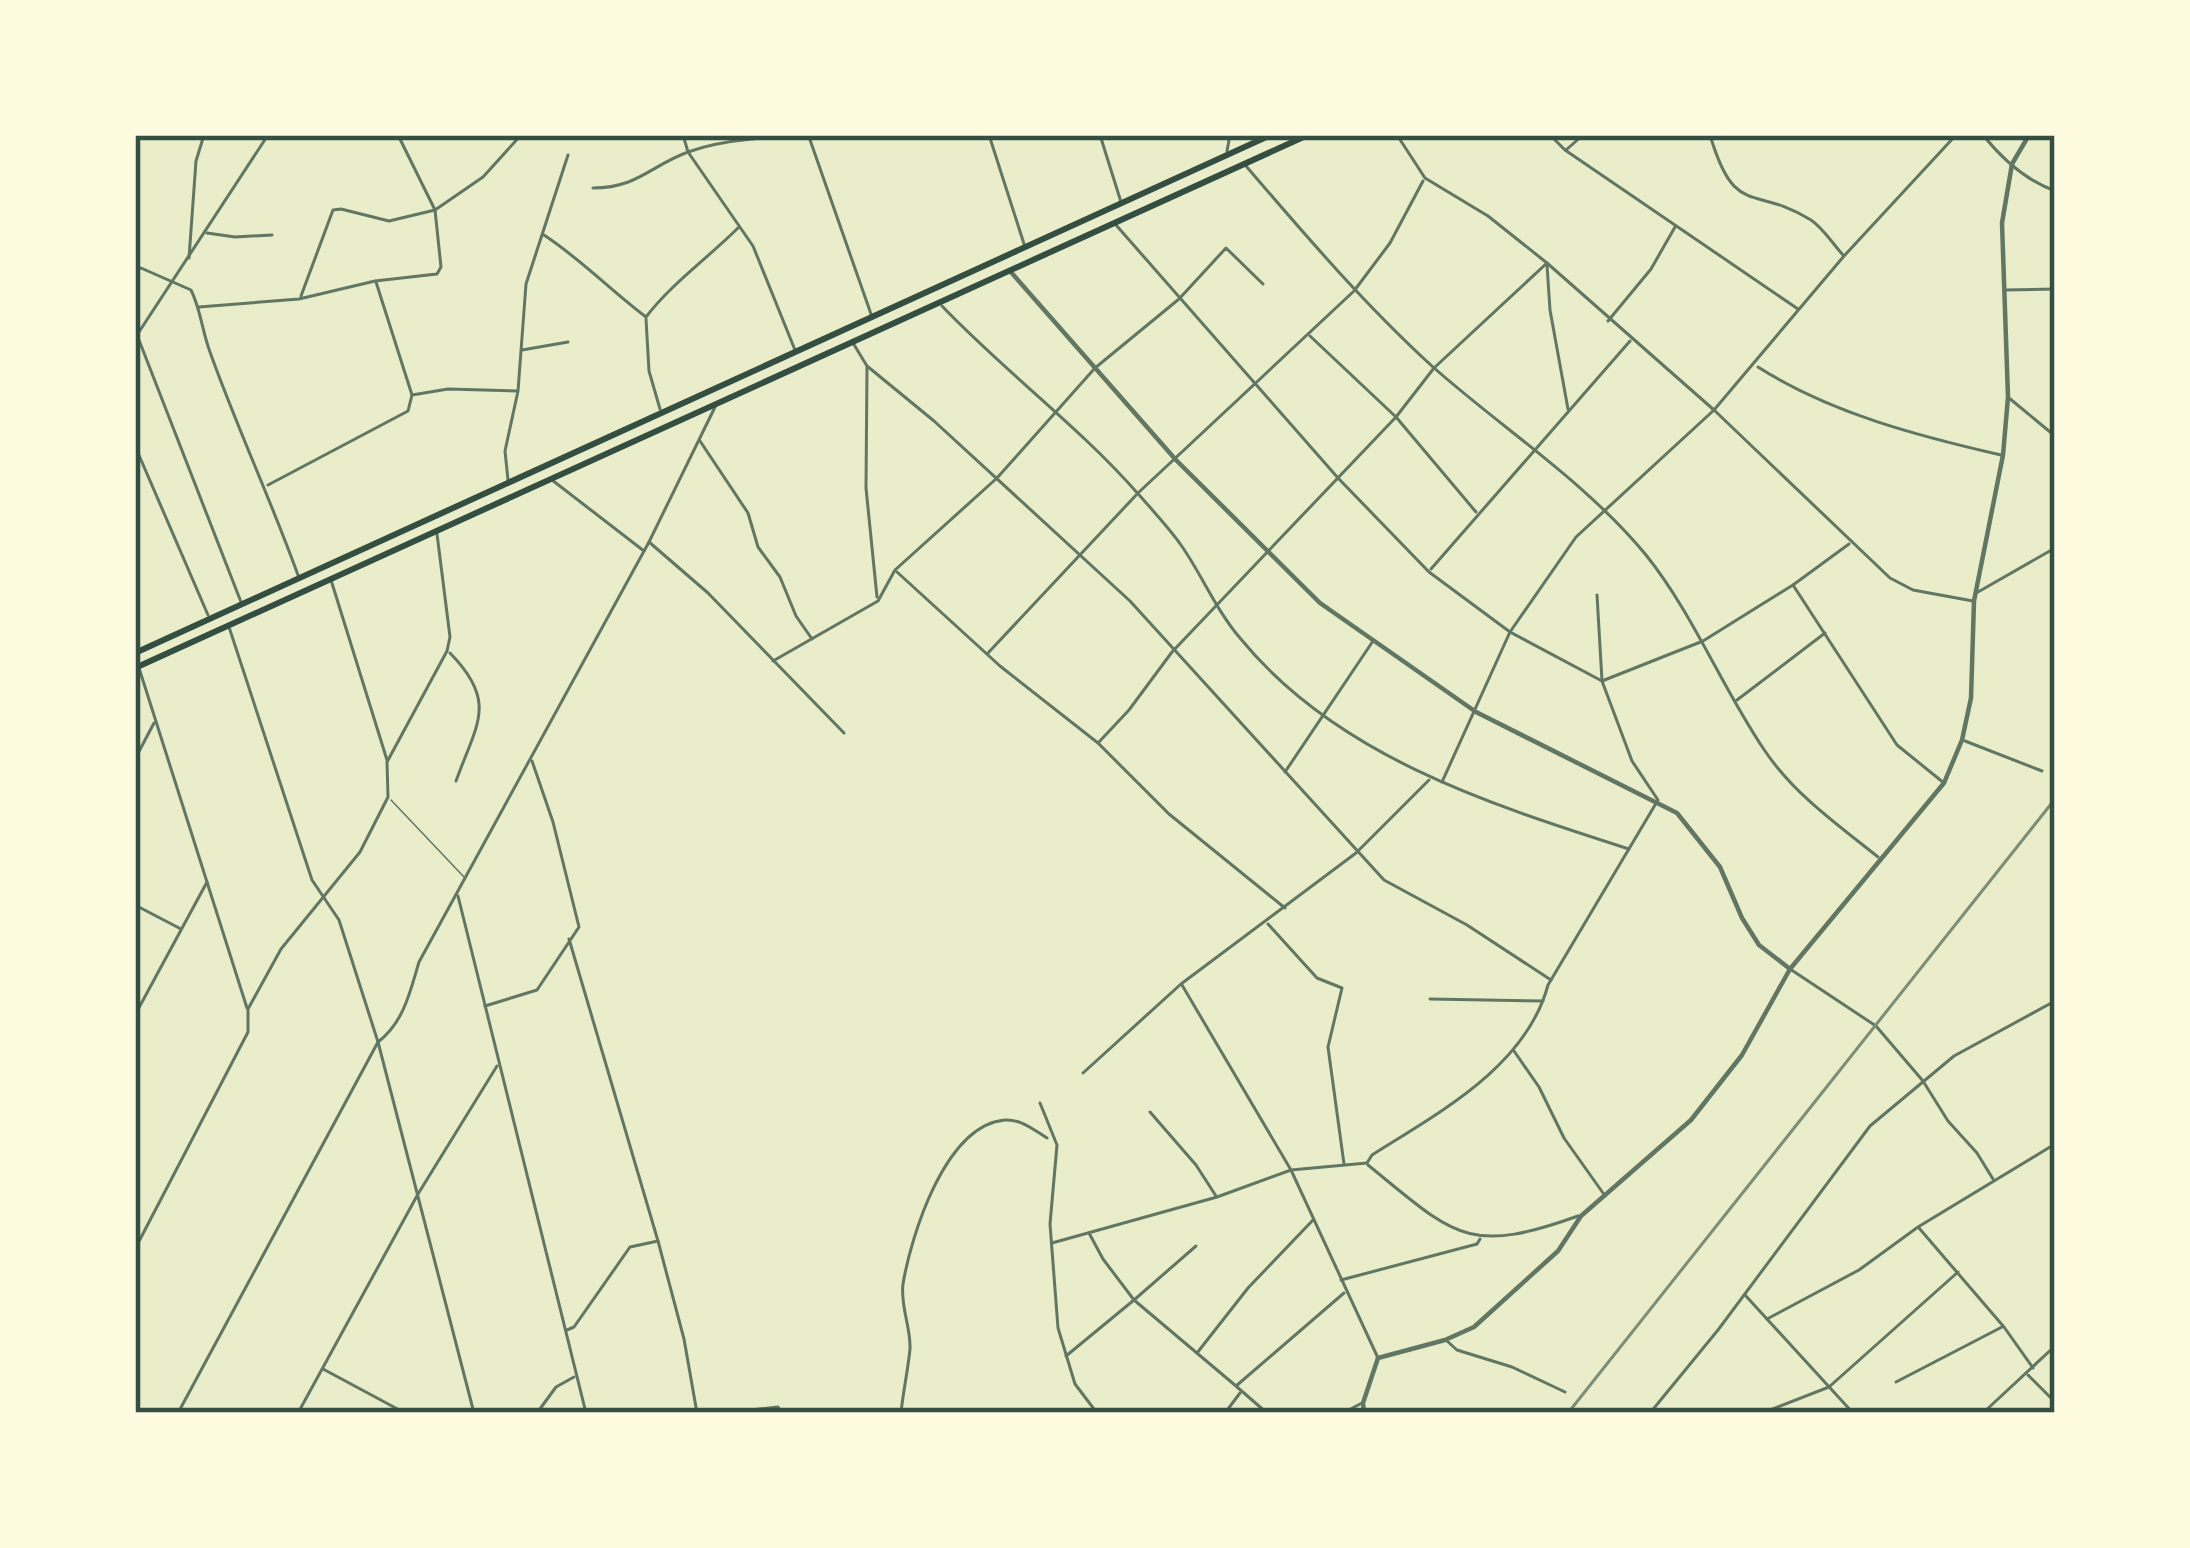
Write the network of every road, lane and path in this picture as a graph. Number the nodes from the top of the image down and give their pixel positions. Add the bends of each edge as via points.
1 (204, 135) edge
2 (268, 135) edge
3 (398, 135) edge
4 (683, 135) edge
5 (847, 135) edge
6 (989, 135) edge
7 (1100, 135) edge
8 (1230, 135) edge
9 (1271, 135) edge
10 (1308, 135) edge
11 (1397, 135) edge
12 (1550, 135) edge
13 (1582, 135) edge
14 (1711, 135) edge
15 (1956, 135) edge
16 (1983, 135) edge
17 (2029, 135) edge
18 (517, 136) edge
19 (808, 136) edge
20 (1565, 150) junction
21 (688, 152) junction
22 (568, 155) dead end
23 (1226, 156) junction
24 (2012, 164) junction
25 (1244, 165) junction
26 (1425, 178) junction
27 (593, 188) dead end
28 (2055, 191) edge
29 (1122, 203) junction
30 (435, 210) junction
31 (1114, 224) junction
32 (1676, 226) junction
33 (739, 227) junction
34 (206, 232) junction
35 (543, 234) junction
36 (272, 235) dead end
37 (1025, 248) junction
38 (1844, 256) junction
39 (188, 260) junction
40 (1547, 263) junction
41 (135, 269) edge
42 (1010, 271) junction
43 (375, 281) junction
44 (173, 284) junction
45 (1263, 284) dead end
46 (2002, 290) junction
47 (2055, 290) edge
48 (1354, 291) junction
49 (1179, 298) junction
50 (299, 299) junction
51 (939, 302) junction
52 (200, 307) junction
53 (1799, 310) junction
54 (872, 315) junction
55 (646, 317) junction
56 (1608, 321) junction
57 (1309, 335) junction
58 (136, 336) edge
59 (1632, 340) junction
60 (568, 342) dead end
61 (852, 342) junction
62 (520, 351) junction
63 (796, 353) junction
64 (1754, 364) junction
65 (867, 366) junction
66 (1095, 368) junction
67 (1434, 368) junction
68 (1256, 386) junction
69 (518, 391) junction
70 (412, 395) junction
71 (2008, 397) junction
72 (717, 403) junction
73 (1714, 410) junction
74 (1569, 413) junction
75 (662, 414) junction
76 (1057, 415) junction
77 (1396, 417) junction
78 (2055, 436) edge
79 (699, 440) junction
80 (135, 446) edge
81 (1535, 451) junction
82 (2002, 455) junction
83 (1176, 460) junction
84 (997, 478) junction
85 (1338, 478) junction
86 (551, 479) junction
87 (508, 483) junction
88 (266, 486) junction
89 (1138, 493) junction
90 (1602, 511) junction
91 (1477, 513) junction
92 (436, 531) junction
93 (649, 542) junction
94 (1850, 543) junction
95 (2055, 548) edge
96 (644, 551) junction
97 (1081, 553) junction
98 (1265, 553) junction
99 (896, 570) junction
100 (1429, 572) junction
101 (299, 578) junction
102 (331, 579) junction
103 (1793, 585) junction
104 (1978, 592) junction
105 (1597, 595) dead end
106 (1974, 601) junction
107 (878, 602) junction
108 (242, 605) junction
109 (1216, 605) junction
110 (209, 620) junction
111 (228, 626) junction
112 (1510, 632) junction
113 (1826, 632) junction
114 (812, 639) junction
115 (1373, 640) junction
116 (1702, 641) junction
117 (447, 651) junction
118 (1172, 652) junction
119 (135, 653) edge
120 (988, 653) junction
121 (773, 661) junction
122 (137, 667) edge
123 (1602, 681) junction
124 (1736, 701) junction
125 (1476, 712) junction
126 (1323, 715) junction
127 (155, 721) junction
128 (844, 733) dead end
129 (1962, 740) junction
130 (1098, 742) junction
131 (135, 759) edge
132 (532, 761) junction
133 (387, 762) junction
134 (2042, 771) dead end
135 (1284, 773) junction
136 (1430, 779) junction
137 (456, 781) dead end
138 (1442, 783) junction
139 (1944, 783) junction
140 (388, 797) junction
141 (1658, 800) junction
142 (1629, 849) junction
143 (1356, 853) junction
144 (1881, 860) junction
145 (465, 879) junction
146 (208, 881) junction
147 (457, 893) junction
148 (320, 896) junction
149 (135, 905) edge
150 (1285, 908) junction
151 (1267, 922) junction
152 (182, 929) junction
153 (569, 939) junction
154 (1790, 969) junction
155 (1551, 980) junction
156 (1181, 984) junction
157 (1430, 999) dead end
158 (1544, 1001) junction
159 (2055, 1001) edge
160 (483, 1006) junction
161 (248, 1009) junction
162 (135, 1015) edge
163 (378, 1042) junction
164 (1514, 1051) junction
165 (498, 1064) junction
166 (1083, 1072) dead end
167 (1923, 1081) junction
168 (1040, 1103) dead end
169 (1150, 1112) dead end
170 (1047, 1138) dead end
171 (2055, 1144) edge
172 (1367, 1163) junction
173 (1345, 1166) junction
174 (1291, 1170) junction
175 (1994, 1180) junction
176 (418, 1193) junction
177 (1604, 1195) junction
178 (1217, 1197) junction
179 (1581, 1216) junction
180 (1313, 1220) junction
181 (1918, 1227) junction
182 (1089, 1232) junction
183 (1481, 1238) junction
184 (658, 1241) junction
185 (1052, 1243) junction
186 (1196, 1246) dead end
187 (135, 1249) edge
188 (1958, 1272) junction
189 (1340, 1281) junction
190 (1345, 1293) junction
191 (1744, 1293) junction
192 (1134, 1300) junction
193 (1767, 1318) junction
194 (2004, 1327) junction
195 (566, 1331) junction
196 (1445, 1340) junction
197 (2055, 1346) edge
198 (1196, 1354) junction
199 (1066, 1356) junction
200 (1378, 1358) junction
201 (2033, 1368) junction
202 (323, 1369) junction
203 (2027, 1374) junction
204 (576, 1376) junction
205 (1896, 1382) dead end
206 (1237, 1386) junction
207 (1829, 1388) junction
208 (1241, 1391) junction
209 (1565, 1392) dead end
210 (2055, 1402) edge
211 (1363, 1403) junction
212 (178, 1413) edge
213 (298, 1413) edge
214 (405, 1413) edge
215 (474, 1413) edge
216 (537, 1413) edge
217 (586, 1413) edge
218 (698, 1413) edge
219 (722, 1413) edge
220 (782, 1413) edge
221 (901, 1413) edge
222 (1097, 1413) edge
223 (1225, 1413) edge
224 (1267, 1413) edge
225 (1342, 1413) edge
226 (1364, 1413) edge
227 (1650, 1413) edge
228 (1762, 1413) edge
229 (1853, 1413) edge
230 (1983, 1413) edge

1 - 39 street
2 - 34 street
3 - 30 street
4 - 21 street
5 - 19 street
6 - 37 street
7 - 29 street
8 - 23 street
9 - 23 main road
10 - 25 main road
11 - 26 street
12 - 20 street
13 - 20 street
14 - 38 street via 1730,184 1812,221
15 - 38 street
16 - 24 street
17 - 24 street
18 - 30 street via 483,177
19 - 21 street
19 - 54 street
20 - 32 street
21 - 27 street via 620,188
21 - 33 street
22 - 35 street
23 - 29 main road
24 - 28 street
24 - 46 street
25 - 31 main road
25 - 48 street
26 - 40 street
26 - 48 street
29 - 37 main road
30 - 43 street via 440,271
30 - 50 street via 389,221 333,210
31 - 42 main road
31 - 49 street
32 - 53 street
32 - 56 street
33 - 55 street
33 - 63 street via 767,273
34 - 36 street
34 - 39 street
35 - 55 street
35 - 62 street via 526,284
37 - 54 main road
38 - 53 street
39 - 44 street
40 - 56 street
40 - 67 street
40 - 74 street
41 - 44 street
42 - 51 main road
42 - 66 street
43 - 50 street
43 - 70 street
44 - 52 street via 191,290
44 - 58 street
45 - 49 street via 1226,248
46 - 47 street
46 - 71 street
48 - 57 street
48 - 67 street
49 - 66 street
49 - 68 street
50 - 52 street
51 - 61 main road
51 - 76 street
52 - 88 street via 208,348
53 - 64 street
54 - 63 main road
55 - 75 street
56 - 59 street
57 - 68 street
57 - 77 street
58 - 108 street
59 - 73 street
59 - 74 street
60 - 62 street
61 - 65 street
61 - 72 main road
62 - 69 street
63 - 75 main road
64 - 73 street
64 - 82 street via 1794,390
65 - 84 street
65 - 107 street via 866,488
66 - 76 street
66 - 83 street
67 - 77 street
67 - 81 street
68 - 83 street
68 - 85 street
69 - 70 street
69 - 87 street via 505,451
70 - 88 street via 408,410
71 - 78 street
71 - 82 street
72 - 79 street
72 - 86 main road
73 - 90 street
73 - 94 street
74 - 81 street
75 - 87 main road
76 - 84 street
76 - 89 street
77 - 85 street
77 - 91 street
79 - 93 street
79 - 114 street via 748,512 758,547
80 - 110 street
81 - 90 street
81 - 91 street
82 - 104 street
83 - 89 street
83 - 98 street
84 - 97 street
84 - 99 street
85 - 98 street
85 - 100 street
86 - 92 main road
86 - 96 street
87 - 101 main road
88 - 101 street
89 - 97 street
89 - 109 street
90 - 112 street
90 - 116 street via 1646,556
91 - 100 street
92 - 102 main road
92 - 117 street
93 - 96 street
93 - 121 street
94 - 103 street
94 - 106 street via 1913,590
95 - 104 street
96 - 132 street
97 - 118 street
97 - 120 street
98 - 109 street
98 - 115 street
99 - 107 street
99 - 120 street
100 - 112 street
101 - 108 main road
102 - 111 main road
102 - 133 street
103 - 113 street
103 - 116 street
104 - 106 street
105 - 123 street
106 - 129 street
107 - 114 street
108 - 110 main road
109 - 118 street
109 - 126 street via 1288,690
110 - 119 main road
111 - 122 main road
111 - 148 street
112 - 123 street
112 - 125 street
113 - 124 street
113 - 139 street via 1897,745
114 - 121 street
115 - 125 street
115 - 126 street
116 - 123 street
116 - 124 street
117 - 133 street
117 - 137 street via 475,679 480,697
118 - 130 street
118 - 135 street
120 - 130 street
121 - 128 street
122 - 127 street
123 - 141 street via 1632,761
124 - 144 street via 1805,798
125 - 138 street
125 - 141 street
126 - 135 street
126 - 136 street
127 - 131 street
127 - 146 street
129 - 134 street
129 - 139 street
130 - 150 street via 1169,814
132 - 145 street
132 - 153 street via 579,927
133 - 140 street
135 - 143 street
136 - 138 street
136 - 143 street
138 - 142 street
139 - 144 street
140 - 145 lane
140 - 148 street via 360,852
141 - 142 street
141 - 154 street via 1720,867 1759,945
142 - 155 street
143 - 150 street
143 - 155 street via 1384,880
144 - 154 street
145 - 147 street
146 - 152 street
146 - 161 street
147 - 160 street
147 - 163 street via 418,962 404,1011
148 - 161 street
148 - 163 street via 339,920
149 - 152 street
150 - 151 street
151 - 156 street
151 - 173 street via 1317,977 1342,988 1328,1047
152 - 162 street
153 - 160 street via 537,990
153 - 184 street
154 - 167 street via 1876,1026
154 - 177 street via 1716,1093
155 - 158 street
156 - 166 street
156 - 174 street
157 - 158 street
158 - 164 street
159 - 167 street
160 - 165 street
161 - 187 street via 248,1032
163 - 176 street
163 - 212 street
164 - 172 street
164 - 177 street
165 - 176 street
165 - 195 street
167 - 175 street
167 - 191 street via 1870,1126
168 - 185 street via 1057,1145
169 - 178 street
170 - 221 street via 1004,1120 943,1163 903,1284 910,1345
171 - 175 street
172 - 173 street
172 - 183 street via 1424,1211
173 - 174 street
174 - 178 street
174 - 180 street
175 - 181 street
176 - 202 street
176 - 215 street
177 - 179 street
178 - 182 street
179 - 183 street
179 - 196 street via 1548,1261 1483,1320
180 - 189 street
180 - 198 street
181 - 188 street
181 - 193 street via 1859,1270
182 - 185 street
182 - 192 street
183 - 189 street
184 - 195 street via 630,1247
184 - 218 street
185 - 199 street
186 - 192 street
188 - 194 street
188 - 207 street
189 - 190 street
190 - 200 street
190 - 206 street
191 - 193 street
191 - 227 street
192 - 198 street
192 - 199 street
193 - 207 street
194 - 201 street
194 - 205 street
195 - 204 street
196 - 200 street
196 - 209 street
197 - 201 street
198 - 206 street
199 - 222 street
200 - 211 street
201 - 203 street
202 - 213 street
202 - 214 street
203 - 210 street
203 - 230 street
204 - 216 street
204 - 217 street
206 - 208 street
207 - 228 street
207 - 229 street
208 - 223 street
208 - 224 street
211 - 225 street
211 - 226 street
219 - 220 street

